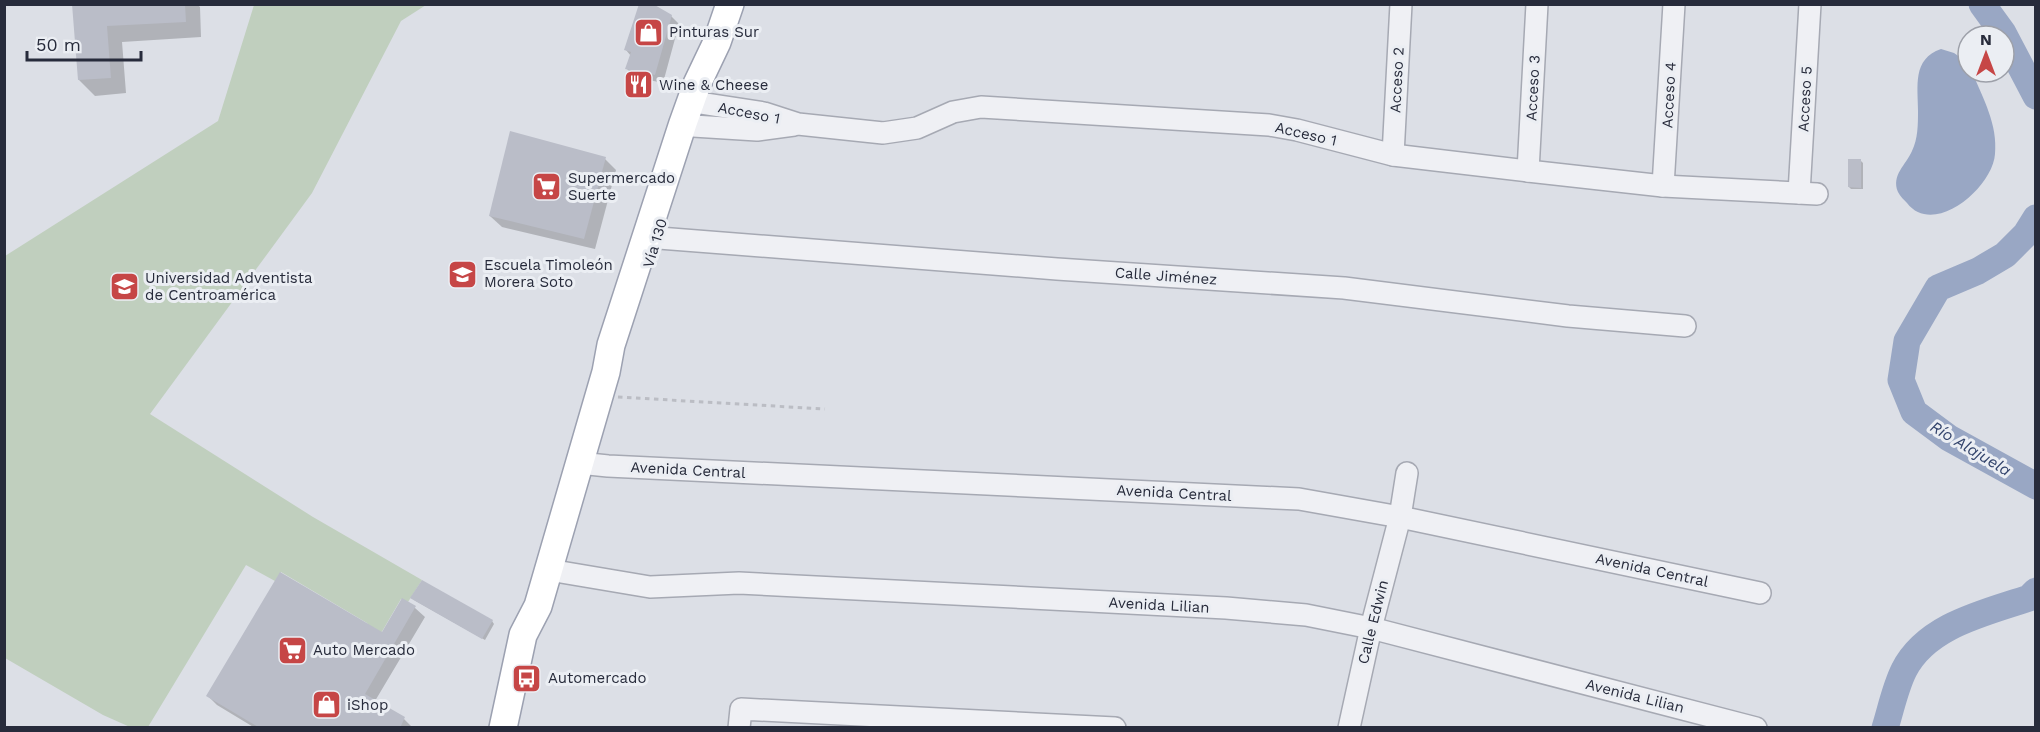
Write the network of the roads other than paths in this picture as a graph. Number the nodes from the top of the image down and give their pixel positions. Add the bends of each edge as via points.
1 (730, 4) edge
2 (1401, 4) edge
3 (1537, 4) edge
4 (1674, 4) edge
5 (1810, 4) edge
6 (717, 42) junction
7 (697, 115) junction
8 (1393, 155) junction
9 (1528, 171) junction
10 (1663, 186) junction
11 (1808, 193) joint
12 (651, 238) junction
13 (1684, 326) dead end
14 (579, 463) junction
15 (1407, 473) dead end
16 (1400, 517) junction
17 (549, 570) junction
18 (1760, 593) dead end
19 (538, 606) junction
20 (1371, 628) junction
21 (740, 718) edge
22 (503, 728) edge
23 (516, 728) edge
24 (1115, 728) edge
25 (1349, 728) edge
26 (1756, 728) edge

1 - 6 main road, Vía 130
2 - 8 street, Acceso 2
3 - 9 street, Acceso 3
4 - 10 street, Acceso 4
5 - 11 street, Acceso 5
6 - 7 main road, Vía 130
6 - 12 main road, Vía 130 via 683,123
7 - 8 street, Acceso 1 via 758,130 798,124 883,133 917,128 953,112 981,107 1269,125
7 - 12 main road, Vía 130
8 - 9 street, Acceso 1
9 - 10 street, Acceso 1
10 - 11 street, Acceso 1
12 - 13 street, Calle Jiménez via 1344,288
12 - 14 main road, Vía 130 via 624,347 602,383
14 - 16 street, Avenida Central via 1299,499
14 - 17 main road, Vía 130
15 - 16 street, Calle Edwin
16 - 18 street, Avenida Central
16 - 20 street, Calle Edwin
17 - 19 main road, Vía 130
17 - 20 street, Avenida Lilian via 650,587 739,583 1226,608 1306,615
19 - 22 main road, Vía 130 via 524,635
19 - 23 main road, Vía 130
20 - 25 street, Calle Edwin
20 - 26 street, Avenida Lilian
21 - 24 street

